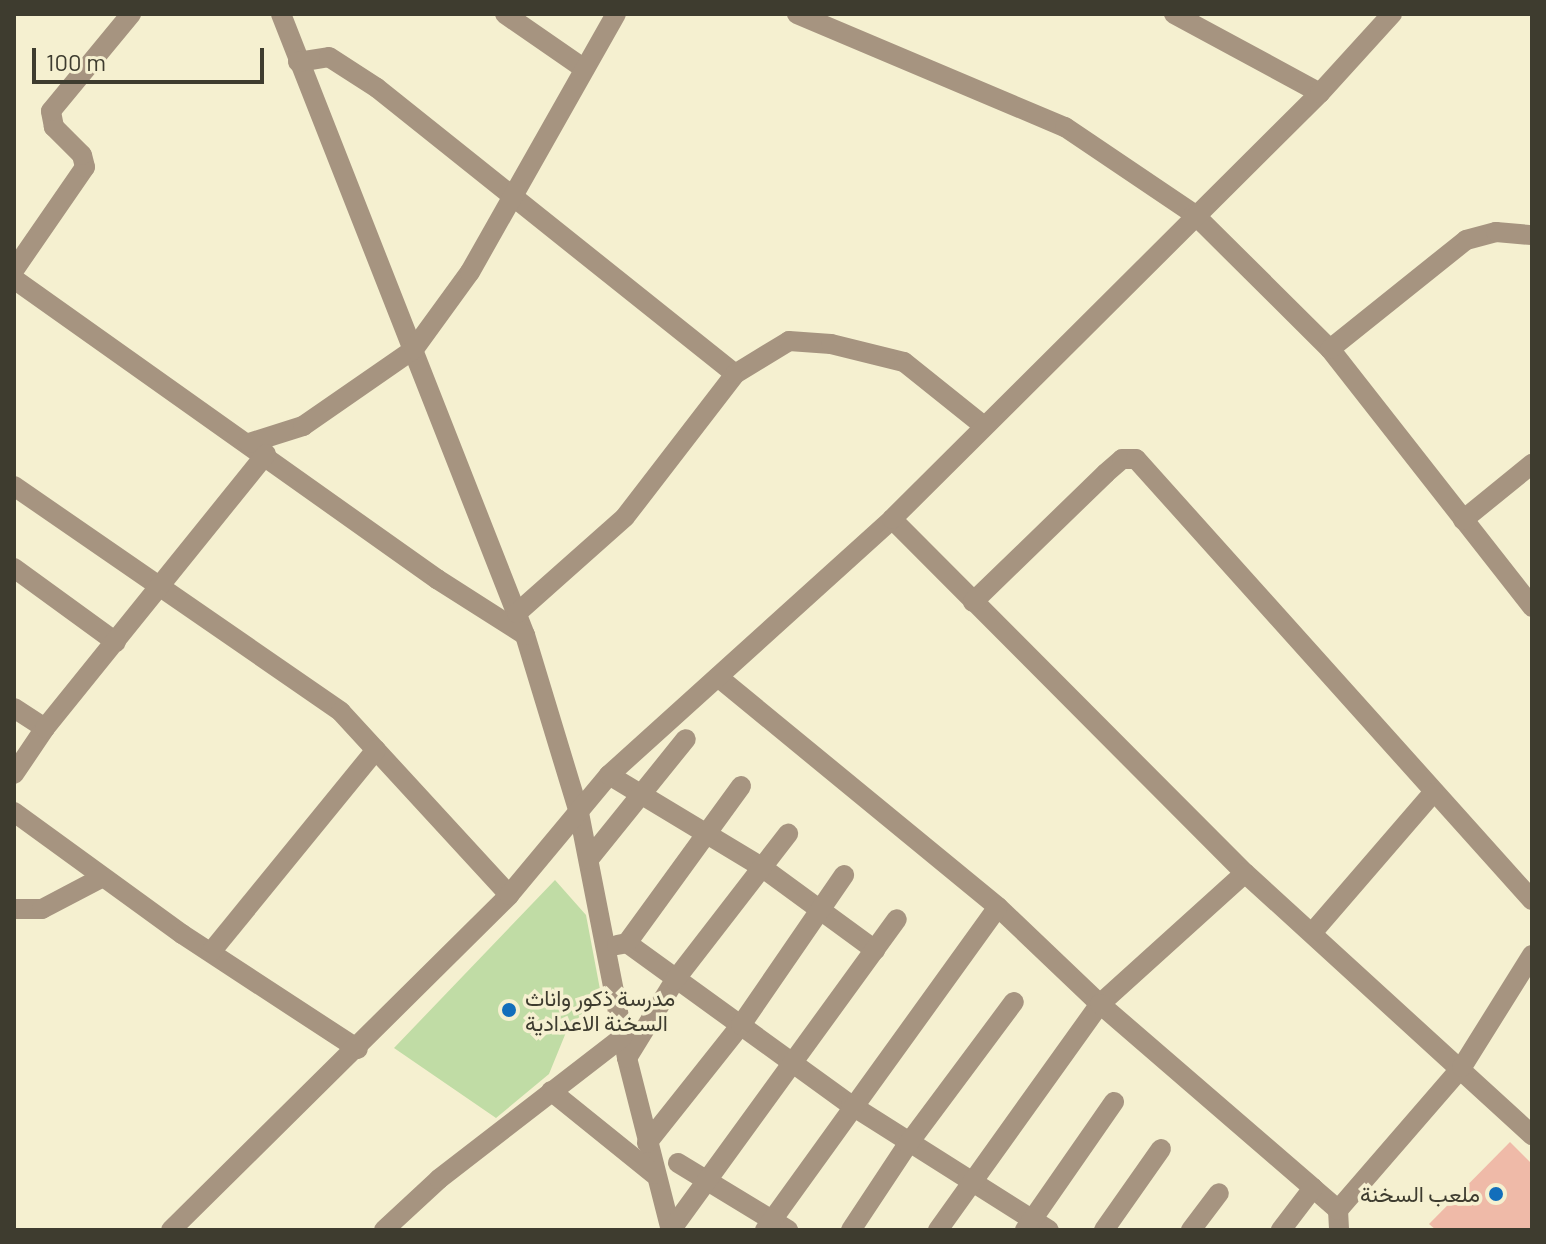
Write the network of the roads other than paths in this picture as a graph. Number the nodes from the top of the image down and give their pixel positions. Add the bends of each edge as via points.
1 (131, 14) edge
2 (281, 14) edge
3 (505, 14) edge
4 (616, 14) edge
5 (797, 14) edge
6 (1174, 14) edge
7 (1392, 14) edge
8 (298, 62) junction
9 (583, 68) junction
10 (1320, 93) junction
11 (511, 193) junction
12 (1194, 214) junction
13 (1532, 235) edge
14 (14, 270) edge
15 (14, 279) edge
16 (414, 349) junction
17 (1330, 349) junction
18 (735, 374) junction
19 (303, 426) junction
20 (984, 426) junction
21 (264, 453) junction
22 (1532, 464) edge
23 (14, 486) edge
24 (892, 519) junction
25 (1463, 520) junction
26 (14, 568) edge
27 (160, 588) junction
28 (973, 602) junction
29 (1532, 607) edge
30 (517, 613) junction
31 (525, 635) junction
32 (116, 642) junction
33 (718, 677) junction
34 (14, 708) edge
35 (45, 728) junction
36 (686, 739) dead end
37 (376, 750) junction
38 (14, 774) edge
39 (609, 775) junction
40 (741, 786) dead end
41 (1433, 793) junction
42 (640, 795) junction
43 (14, 812) edge
44 (579, 813) junction
45 (788, 834) dead end
46 (703, 835) junction
47 (589, 859) junction
48 (763, 868) junction
49 (1245, 873) junction
50 (844, 875) dead end
51 (101, 878) junction
52 (509, 895) junction
53 (1532, 900) edge
54 (998, 907) junction
55 (14, 909) edge
56 (820, 910) junction
57 (897, 919) dead end
58 (1312, 933) junction
59 (618, 945) junction
60 (875, 950) junction
61 (211, 952) junction
62 (1532, 955) edge
63 (675, 980) junction
64 (1014, 1002) dead end
65 (1100, 1004) junction
66 (741, 1025) junction
67 (625, 1048) junction
68 (358, 1049) junction
69 (793, 1063) junction
70 (1462, 1067) junction
71 (551, 1091) junction
72 (1114, 1102) dead end
73 (851, 1105) junction
74 (1532, 1135) edge
75 (647, 1143) junction
76 (908, 1144) junction
77 (1161, 1149) dead end
78 (678, 1163) dead end
79 (654, 1174) junction
80 (707, 1179) junction
81 (972, 1184) junction
82 (1313, 1188) junction
83 (1219, 1193) dead end
84 (1338, 1220) edge
85 (1036, 1226) edge
86 (776, 1227) edge
87 (381, 1229) edge
88 (171, 1230) edge
89 (851, 1230) edge
90 (938, 1230) edge
91 (1104, 1230) edge
92 (1191, 1230) edge
93 (1281, 1230) edge

1 - 14 street via 51,111 54,127 82,155 85,167
2 - 8 street
3 - 9 street
4 - 9 street
5 - 12 street via 1016,102 1090,142
6 - 10 street
7 - 10 street
8 - 11 street via 322,56 347,67
8 - 16 street
9 - 11 street
10 - 12 street
11 - 16 street via 470,272
11 - 18 street
12 - 17 street
12 - 20 street
13 - 17 street via 1496,232 1466,240
15 - 21 street
16 - 19 street
16 - 30 street
17 - 25 street
18 - 20 street via 789,341 869,352 904,362 931,379
18 - 30 street via 625,517
19 - 21 street
19 - 21 street
20 - 24 street
21 - 27 street
21 - 31 street via 437,579
22 - 25 street
23 - 27 street
24 - 28 street
24 - 33 street
25 - 29 street
26 - 32 street
27 - 32 street
27 - 37 street via 341,712
28 - 41 street via 1106,473 1122,459 1136,459
28 - 49 street
30 - 31 street
31 - 44 street
32 - 35 street
33 - 39 street
33 - 54 street
34 - 35 street
35 - 38 street
36 - 42 street
37 - 52 street
37 - 61 street
39 - 42 street
39 - 44 street
40 - 46 street
41 - 53 street
41 - 58 street
42 - 46 street
42 - 47 street
43 - 51 street
44 - 47 street
44 - 52 street
45 - 48 street
46 - 48 street
46 - 59 street
47 - 59 street
48 - 56 street
48 - 63 street
49 - 58 street
49 - 65 street
50 - 56 street
51 - 55 street via 42,909
51 - 61 street
52 - 68 street
54 - 65 street
54 - 73 street
56 - 60 street
56 - 66 street
57 - 60 street
58 - 70 street
59 - 63 street
59 - 67 street
60 - 69 street
61 - 68 street
62 - 70 street
63 - 66 street
63 - 67 street
64 - 76 street
65 - 81 street
65 - 82 street
66 - 69 street
66 - 75 street
67 - 71 street
67 - 75 street
68 - 88 street
69 - 73 street
69 - 80 street
70 - 74 street
70 - 84 street
71 - 79 street
71 - 87 street
72 - 85 street
73 - 76 street
73 - 86 street
75 - 79 street
76 - 81 street
76 - 89 street
77 - 91 street
78 - 80 street
79 - 80 street via 671,1230
80 - 86 street
81 - 85 street
81 - 90 street
82 - 84 street
82 - 93 street
83 - 92 street

